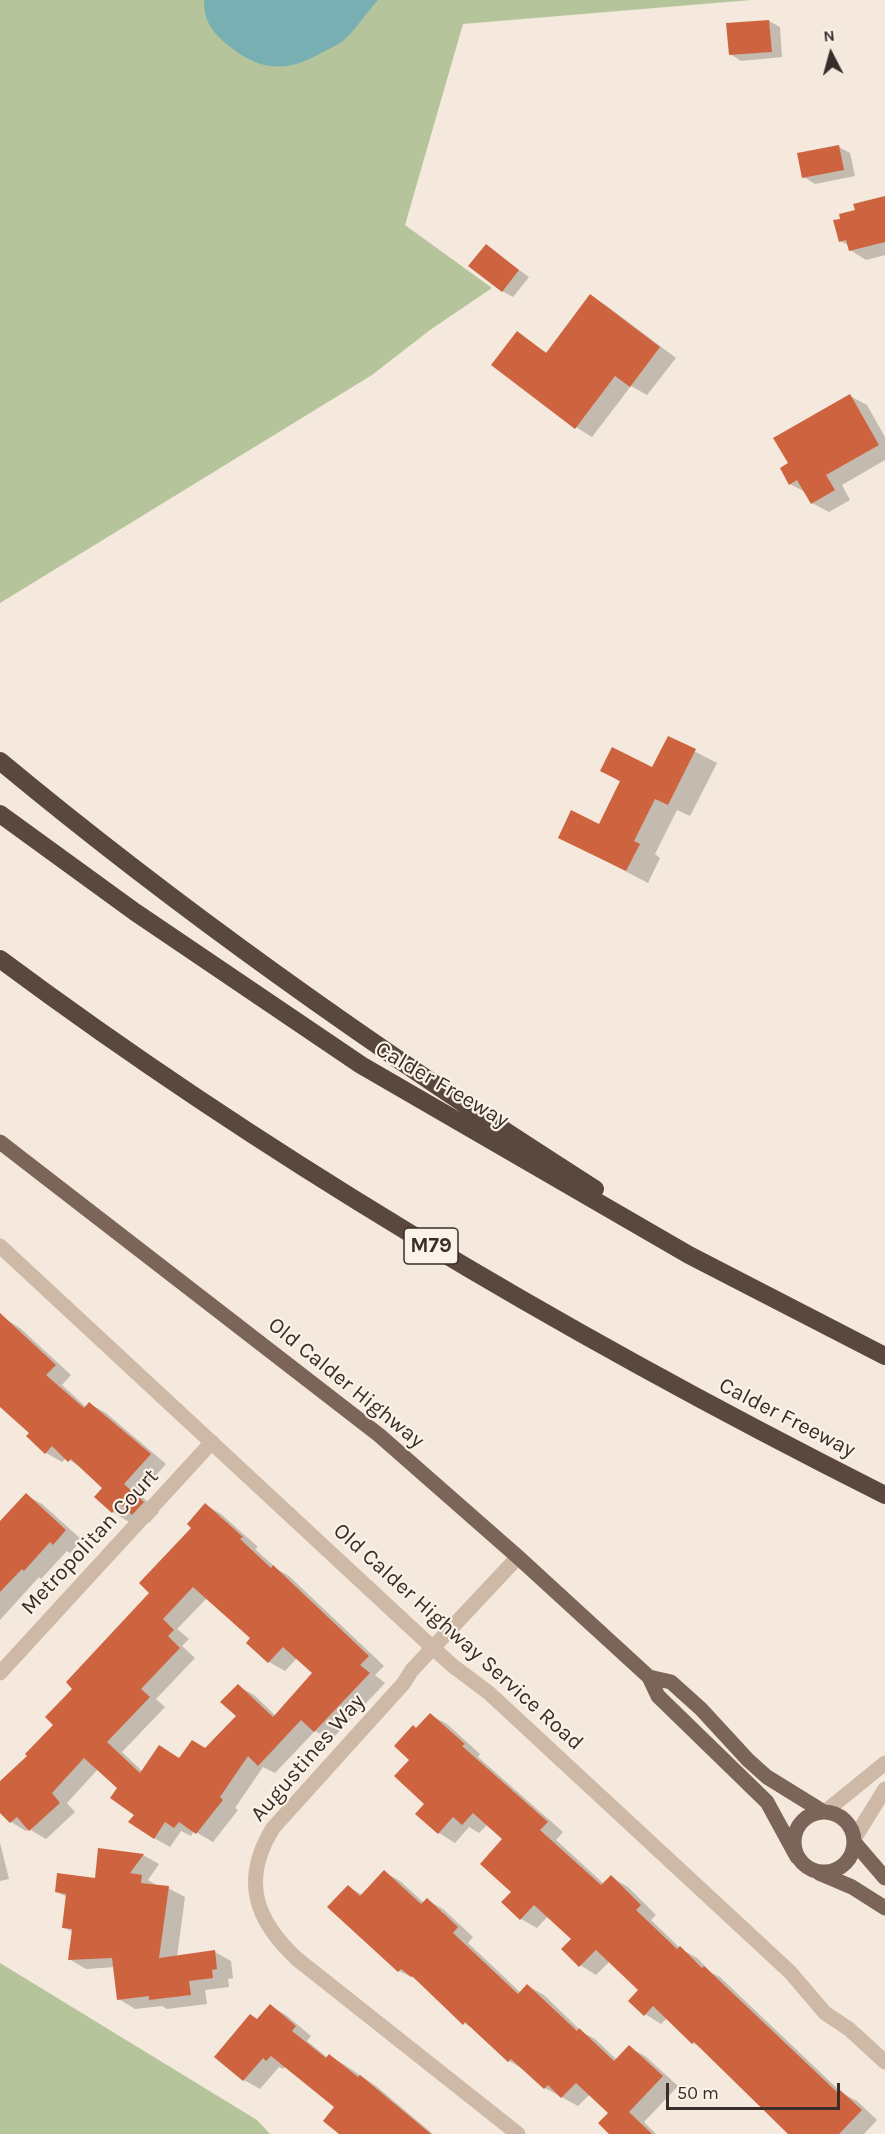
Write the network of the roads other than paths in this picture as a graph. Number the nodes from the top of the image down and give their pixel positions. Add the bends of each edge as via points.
1 (0, 761) edge
2 (0, 814) edge
3 (0, 959) edge
4 (0, 1142) edge
5 (0, 1246) edge
6 (811, 1318) junction
7 (885, 1356) edge
8 (212, 1442) junction
9 (885, 1495) edge
10 (519, 1557) junction
11 (433, 1648) junction
12 (0, 1673) edge
13 (649, 1677) junction
14 (885, 1763) edge
15 (885, 1789) edge
16 (824, 1811) junction
17 (854, 1840) junction
18 (797, 1857) junction
19 (818, 1872) junction
20 (885, 1878) edge
21 (885, 1908) edge
22 (885, 2062) edge
23 (518, 2134) edge

1 - 6 highway via 182,905 464,1104 691,1249
2 - 6 highway, Calder Freeway via 218,970 361,1065 660,1239
3 - 9 highway, Calder Freeway / M79 via 216,1109 379,1214 622,1357
4 - 10 main road, Old Calder Highway via 380,1435
5 - 8 street, Old Calder Highway Service Road
6 - 7 highway, Calder Freeway
8 - 11 street, Old Calder Highway Service Road
8 - 12 street, Metropolitan Court
10 - 11 street, Augustines Way
10 - 13 main road, Old Calder Highway
11 - 22 street, Old Calder Highway Service Road via 489,1693 790,1972 825,2013
11 - 23 street, Augustines Way via 273,1828 262,1845 257,1896 267,1927 297,1959
13 - 16 main road, Old Calder Highway via 671,1682 767,1777
13 - 18 main road, Old Calder Highway via 658,1696 766,1802
14 - 16 street
15 - 17 street
16 - 17 main road via 845,1820
16 - 18 main road via 803,1819 796,1827 793,1848
17 - 19 main road via 844,1865
17 - 20 main road
18 - 19 main road
19 - 21 main road

